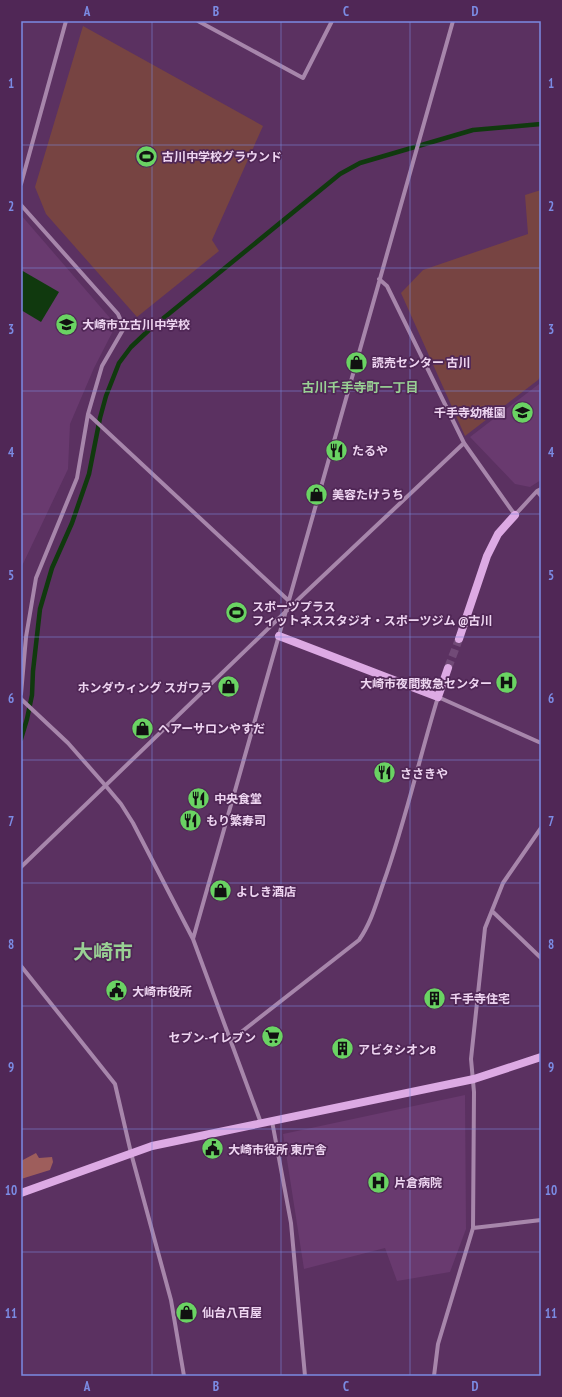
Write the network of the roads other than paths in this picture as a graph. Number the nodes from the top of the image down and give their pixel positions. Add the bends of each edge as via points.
1 (66, 21) edge
2 (198, 21) edge
3 (332, 21) edge
4 (453, 21) edge
5 (21, 184) edge
6 (21, 205) edge
7 (379, 279) junction
8 (88, 414) junction
9 (464, 443) junction
10 (539, 490) edge
11 (541, 496) edge
12 (515, 515) junction
13 (289, 601) junction
14 (286, 612) junction
15 (279, 636) junction
16 (458, 639) tunnel mouth
17 (448, 668) tunnel mouth
18 (21, 694) edge
19 (438, 697) junction
20 (23, 701) edge
21 (541, 743) edge
22 (105, 785) junction
23 (541, 828) edge
24 (21, 867) edge
25 (492, 911) junction
26 (193, 939) junction
27 (541, 958) edge
28 (21, 966) edge
29 (231, 1040) junction
30 (541, 1057) edge
31 (474, 1079) junction
32 (272, 1120) junction
33 (261, 1123) junction
34 (131, 1153) junction
35 (21, 1193) edge
36 (541, 1220) edge
37 (473, 1228) junction
38 (184, 1376) edge
39 (305, 1376) edge
40 (434, 1376) edge

1 - 5 street
2 - 3 street via 303,78
4 - 7 street
6 - 8 street via 118,314 124,328 102,366
7 - 9 street via 387,286
7 - 13 street
8 - 13 street
8 - 18 street via 77,478 36,578 26,637
9 - 12 street
9 - 14 street
10 - 11 street
10 - 12 street
12 - 16 street via 498,534
13 - 14 street
14 - 15 street
14 - 22 street
15 - 19 street
15 - 26 street
17 - 19 street
19 - 21 street
19 - 29 street via 394,853 367,928 359,940
20 - 22 street via 68,743
22 - 24 street
22 - 26 street via 133,823
23 - 25 street via 502,883
25 - 27 street
25 - 31 street via 485,928 470,1059
26 - 29 street
28 - 34 street via 115,1084
29 - 33 street
30 - 31 street
31 - 32 street
31 - 37 street
32 - 33 street
32 - 39 street via 291,1223
33 - 34 street via 152,1146
34 - 35 street
34 - 38 street via 172,1300
36 - 37 street
37 - 40 street via 438,1344

